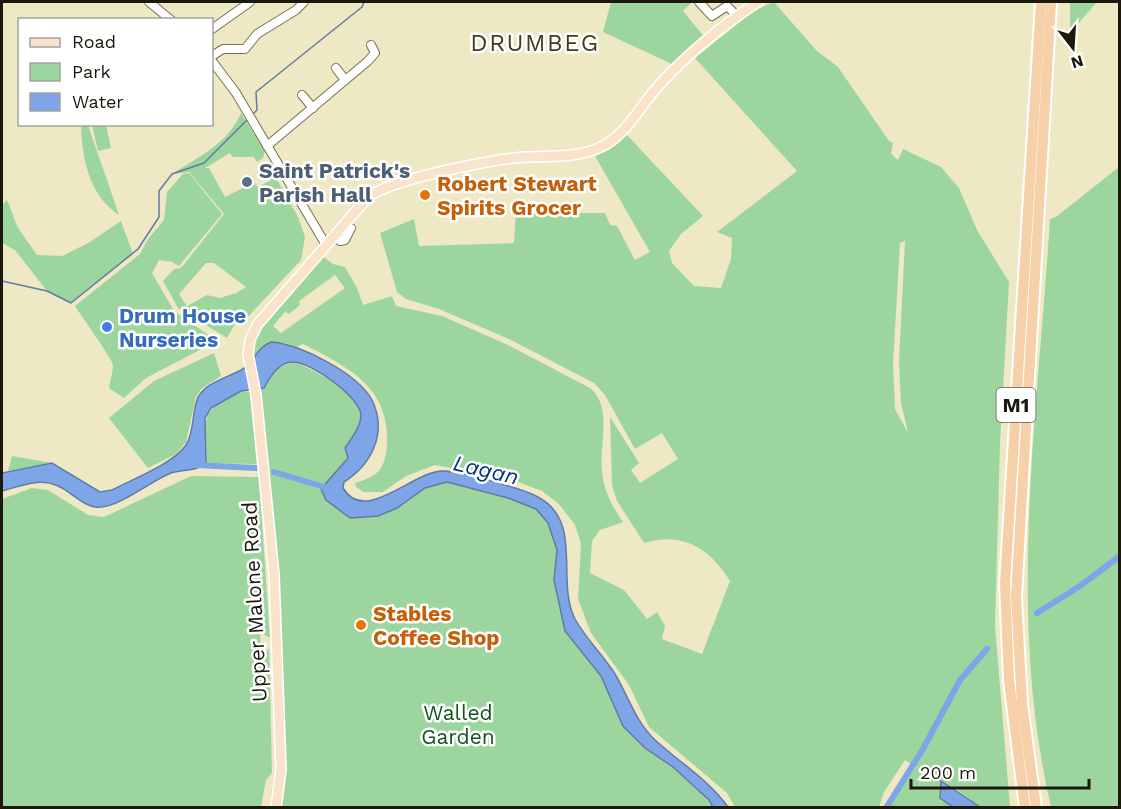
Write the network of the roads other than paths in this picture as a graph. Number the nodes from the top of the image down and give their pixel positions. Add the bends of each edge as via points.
1 (148, 2) edge
2 (250, 2) edge
3 (304, 2) edge
4 (699, 2) edge
5 (758, 2) edge
6 (1041, 2) edge
7 (1051, 2) edge
8 (158, 4) edge
9 (737, 16) junction
10 (169, 18) edge
11 (213, 28) edge
12 (370, 45) dead end
13 (213, 57) edge
14 (213, 60) edge
15 (336, 68) dead end
16 (345, 80) junction
17 (302, 95) dead end
18 (314, 108) junction
19 (267, 146) junction
20 (351, 228) dead end
21 (333, 236) junction
22 (326, 245) junction
23 (276, 807) edge
24 (1025, 807) edge
25 (1036, 807) edge

1 - 8 street
2 - 11 street
3 - 13 street via 257,34 245,50 224,49
4 - 9 street via 712,16 727,6
5 - 9 main road
6 - 24 highway, M1 via 1005,584 1009,680
7 - 25 highway, M1 via 1016,597 1022,704
8 - 10 street
9 - 21 main road via 662,82 629,123 603,147 590,152 521,158 393,184 369,196
12 - 16 street via 375,53
14 - 19 street
15 - 16 street
16 - 18 street
17 - 18 street
18 - 19 street
19 - 22 street
20 - 21 street via 345,240
21 - 22 main road
22 - 23 main road, Upper Malone Road via 257,325 250,340 274,575 281,769

